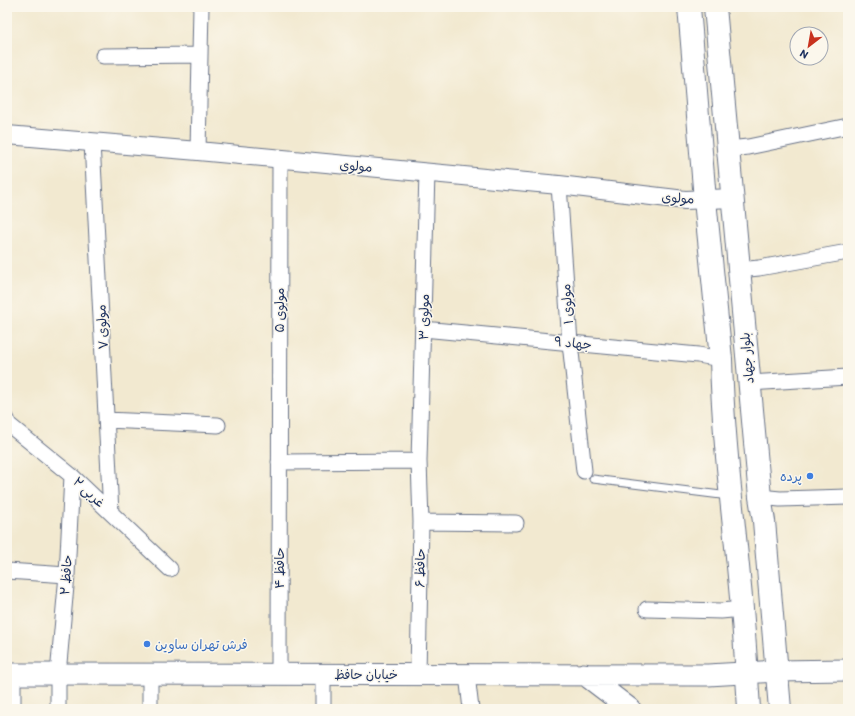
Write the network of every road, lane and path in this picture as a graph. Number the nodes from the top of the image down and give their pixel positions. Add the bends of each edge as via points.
1 (201, 7) edge
2 (689, 7) edge
3 (715, 7) edge
4 (103, 56) dead end
5 (200, 56) junction
6 (848, 126) edge
7 (7, 135) edge
8 (92, 142) junction
9 (728, 149) junction
10 (198, 151) junction
11 (280, 159) junction
12 (427, 173) junction
13 (559, 185) junction
14 (732, 198) junction
15 (705, 200) junction
16 (848, 252) edge
17 (739, 270) junction
18 (424, 329) junction
19 (570, 343) junction
20 (721, 359) junction
21 (848, 377) edge
22 (750, 383) junction
23 (7, 420) edge
24 (106, 420) junction
25 (218, 425) dead end
26 (419, 461) junction
27 (279, 462) junction
28 (588, 475) joint
29 (72, 476) junction
30 (731, 497) junction
31 (760, 497) junction
32 (848, 498) edge
33 (111, 513) junction
34 (421, 522) junction
35 (516, 522) dead end
36 (170, 569) dead end
37 (7, 571) edge
38 (67, 575) junction
39 (647, 608) dead end
40 (742, 609) junction
41 (786, 670) junction
42 (848, 670) edge
43 (10, 674) edge
44 (58, 674) junction
45 (150, 674) junction
46 (278, 674) junction
47 (323, 674) junction
48 (418, 674) junction
49 (467, 674) junction
50 (584, 674) junction
51 (736, 674) junction
52 (13, 709) edge
53 (58, 709) edge
54 (150, 709) edge
55 (323, 709) edge
56 (471, 709) edge
57 (630, 709) edge
58 (749, 709) edge
59 (780, 709) edge

1 - 5 street
2 - 15 main road, بلوار جهاد
3 - 9 main road, بلوار جهاد
4 - 5 street
5 - 10 street
6 - 9 street
7 - 8 street, مولوی
8 - 10 street, مولوی
8 - 24 street, مولوی ۷
9 - 14 main road, بلوار جهاد
10 - 11 street, مولوی
11 - 12 street, مولوی
11 - 27 street, مولوی ۵
12 - 13 street, مولوی
12 - 18 street, مولوی ۳
13 - 15 street, مولوی via 685,200
13 - 19 street, مولوی ۱
14 - 15 street, مولوی
14 - 17 main road, بلوار جهاد
15 - 20 main road, بلوار جهاد
16 - 17 street
17 - 22 main road, بلوار جهاد
18 - 19 street, جهاد ۹
18 - 26 street, مولوی ۳
19 - 20 street, جهاد ۹
19 - 28 street, مولوی ۱
20 - 30 main road, بلوار جهاد
21 - 22 street
22 - 31 main road, بلوار جهاد
23 - 29 street, غربی ۲ via 8,424
24 - 25 street
24 - 33 street, مولوی ۷
26 - 27 street
26 - 34 street, حافظ ۶
27 - 46 street, حافظ ۴
28 - 30 lane
29 - 33 street, غربی ۲
29 - 38 street, حافظ ۲
30 - 40 main road, بلوار جهاد
31 - 32 street
31 - 41 main road, بلوار جهاد
33 - 36 street, غربی ۲
34 - 35 street
34 - 48 street, حافظ ۶
37 - 38 street
38 - 44 street, حافظ ۲
39 - 40 street via 721,611
40 - 51 main road, بلوار جهاد
41 - 42 main road, خیابان حافظ
41 - 51 main road, خیابان حافظ
41 - 59 main road, بلوار جهاد
43 - 44 main road, خیابان حافظ
43 - 52 street
44 - 45 main road, خیابان حافظ
44 - 53 street, حافظ ۲
45 - 46 main road, خیابان حافظ
45 - 54 street
46 - 47 main road, خیابان حافظ
47 - 48 main road, خیابان حافظ
47 - 55 street
48 - 49 main road, خیابان حافظ
49 - 50 main road, خیابان حافظ
49 - 56 street
50 - 51 main road, خیابان حافظ
50 - 57 main road
51 - 58 main road, بلوار جهاد

